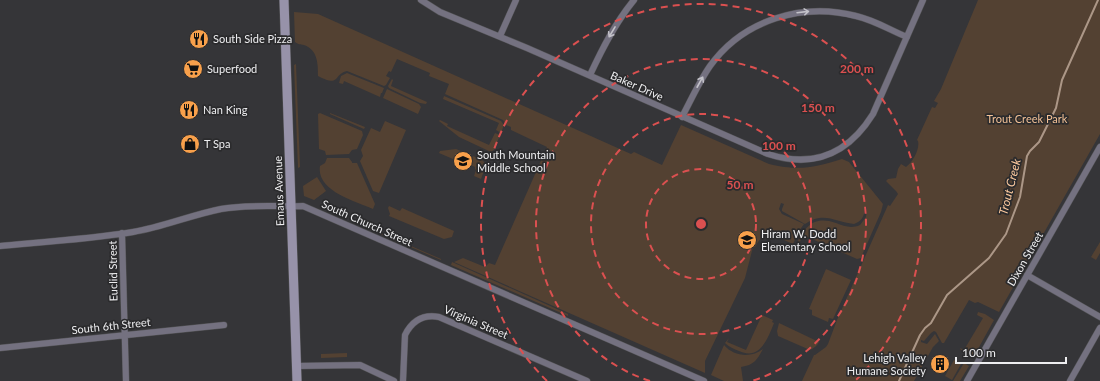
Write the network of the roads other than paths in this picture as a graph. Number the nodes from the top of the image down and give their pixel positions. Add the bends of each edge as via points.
1 (284, 0) edge
2 (421, 0) edge
3 (516, 0) edge
4 (634, 0) edge
5 (923, 0) edge
6 (500, 36) junction
7 (907, 37) junction
8 (590, 75) junction
9 (682, 117) junction
10 (1100, 147) edge
11 (292, 206) junction
12 (122, 234) junction
13 (0, 246) edge
14 (1027, 275) junction
15 (1100, 317) edge
16 (224, 324) dead end
17 (1100, 328) edge
18 (124, 335) junction
19 (0, 348) edge
20 (296, 366) junction
21 (126, 381) edge
22 (297, 381) edge
23 (394, 381) edge
24 (403, 381) edge
25 (587, 381) edge
26 (704, 381) edge
27 (967, 381) edge
28 (1070, 381) edge

1 - 11 main road, Emaus Avenue
2 - 6 street, Baker Drive via 440,12
3 - 6 street
4 -> 8 street via 610,34
5 - 7 street, Baker Drive
6 - 8 street, Baker Drive
9 -> 7 street via 703,77 719,55 752,29 778,18 806,12 839,12 871,20
7 - 9 street, Baker Drive via 873,114 858,135 828,155 802,160 779,158
8 - 9 street, Baker Drive
10 - 14 street, Dixon Street
11 - 12 street, South Church Street via 229,208 172,224
11 - 20 main road, Emaus Avenue
11 - 26 street, South Church Street via 303,206 320,213
12 - 13 street, South Church Street
12 - 18 street, Euclid Street
14 - 15 street
14 - 27 street, Dixon Street
16 - 18 street, South 6th Street
17 - 28 street
18 - 19 street, South 6th Street
18 - 21 street, Euclid Street
20 - 22 main road, Emaus Avenue
20 - 23 street via 360,365
24 - 25 street, Virginia Street via 405,335 418,319 432,316

